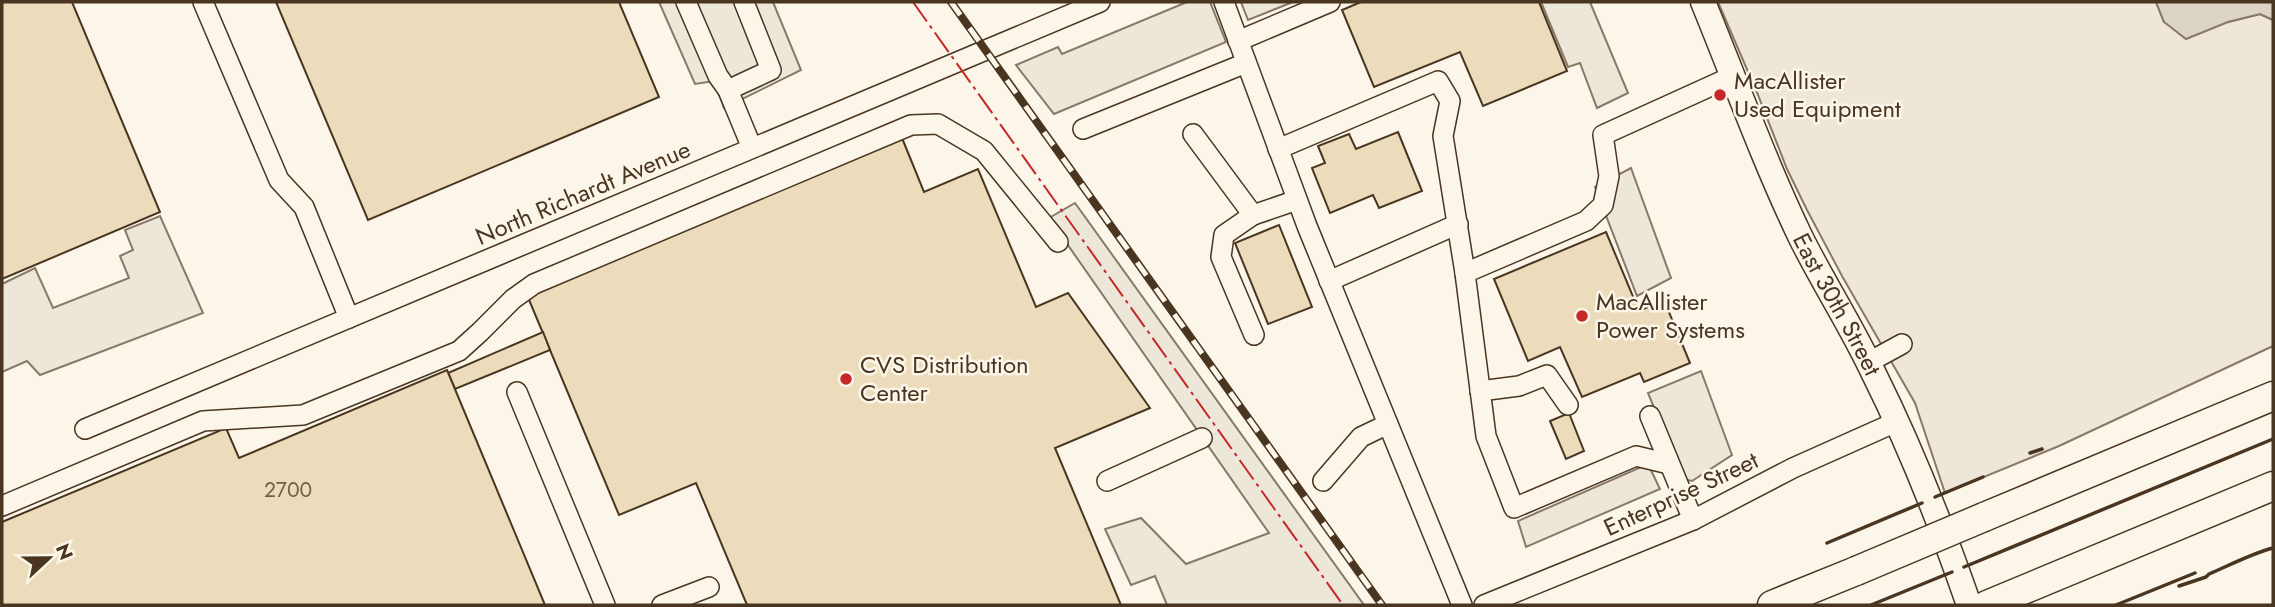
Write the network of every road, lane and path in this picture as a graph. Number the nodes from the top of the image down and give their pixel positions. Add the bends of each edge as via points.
1 (203, 2) edge
2 (686, 2) edge
3 (744, 2) edge
4 (1100, 2) edge
5 (1224, 2) edge
6 (1330, 2) edge
7 (1703, 2) edge
8 (1238, 41) junction
9 (1246, 63) junction
10 (1733, 76) junction
11 (728, 90) junction
12 (1083, 129) dead end
13 (1193, 134) dead end
14 (752, 149) junction
15 (1278, 149) junction
16 (1297, 200) junction
17 (1253, 215) junction
18 (1458, 224) junction
19 (1058, 242) dead end
20 (1465, 273) junction
21 (1329, 281) junction
22 (349, 318) junction
23 (1254, 335) dead end
24 (1902, 344) dead end
25 (1869, 362) junction
26 (1480, 391) junction
27 (517, 393) dead end
28 (2273, 396) edge
29 (1568, 405) dead end
30 (1650, 416) dead end
31 (1896, 422) junction
32 (1388, 424) junction
33 (85, 429) dead end
34 (1202, 438) dead end
35 (1669, 464) junction
36 (1107, 481) dead end
37 (1322, 481) dead end
38 (2273, 486) edge
39 (2, 506) edge
40 (1693, 520) junction
41 (709, 587) dead end
42 (605, 605) edge
43 (662, 605) edge
44 (1462, 605) edge
45 (1484, 605) edge
46 (1772, 605) edge
47 (1969, 605) edge
48 (1987, 605) edge

1 - 22 street via 279,180 304,207
2 - 11 street
3 - 11 street via 771,70
4 - 14 street, North Richardt Avenue
5 - 8 street
6 - 8 street
7 - 10 main road, East 30th Street
8 - 9 street
9 - 12 street
9 - 15 street
10 - 20 street via 1603,135 1609,176 1602,205 1586,221
10 - 25 main road, East 30th Street via 1802,239
11 - 14 street
13 - 17 street
14 - 22 street, North Richardt Avenue
15 - 16 street
15 - 18 street via 1438,81 1450,101 1443,136
16 - 17 street
16 - 21 street
17 - 23 street via 1224,235 1221,257
18 - 20 street
18 - 21 street
19 - 39 street via 985,151 938,124 911,125 534,284 458,351 303,415 203,421
20 - 26 street
21 - 32 street
22 - 33 street, North Richardt Avenue
24 - 25 street
25 - 31 main road, East 30th Street
26 - 29 street via 1520,386 1547,375
26 - 35 street via 1486,436 1514,508 1636,456
27 - 42 street
28 - 46 highway, bridge
30 - 35 street
31 - 40 street, Enterprise Street
31 - 47 main road, East 30th Street
32 - 37 street via 1361,437
32 - 44 street
34 - 36 street
35 - 40 street
38 - 48 highway
40 - 45 street, Enterprise Street
41 - 43 street

